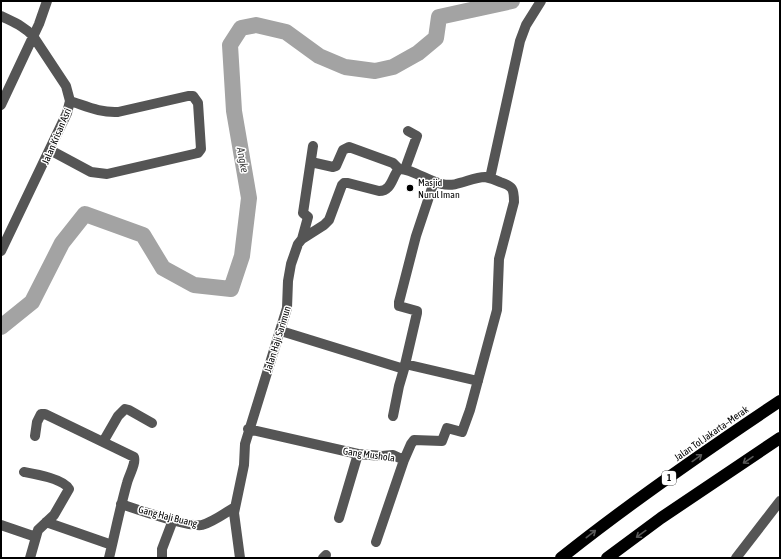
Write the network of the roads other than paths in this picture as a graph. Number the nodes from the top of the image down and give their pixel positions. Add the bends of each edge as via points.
1 (47, 1) edge
2 (540, 1) edge
3 (1, 16) edge
4 (33, 36) junction
5 (5, 86) edge
6 (70, 100) junction
7 (1, 104) edge
8 (408, 132) dead end
9 (313, 146) dead end
10 (50, 150) junction
11 (311, 162) junction
12 (402, 169) junction
13 (490, 178) junction
14 (434, 182) junction
15 (302, 239) junction
16 (1, 251) edge
17 (281, 331) junction
18 (405, 366) junction
19 (478, 381) junction
20 (780, 401) edge
21 (393, 416) dead end
22 (152, 423) dead end
23 (248, 429) junction
24 (35, 436) dead end
25 (780, 438) edge
26 (103, 442) junction
27 (358, 454) junction
28 (404, 460) junction
29 (24, 472) dead end
30 (780, 501) edge
31 (121, 504) junction
32 (235, 507) junction
33 (339, 518) dead end
34 (173, 520) junction
35 (46, 522) junction
36 (1, 525) edge
37 (36, 536) junction
38 (376, 542) dead end
39 (112, 545) junction
40 (30, 558) edge
41 (109, 558) edge
42 (162, 558) edge
43 (240, 558) edge
44 (561, 558) edge
45 (607, 558) edge
46 (736, 558) edge

1 - 4 street
2 - 13 street via 520,41
3 - 4 street, Jalan Krisan Asri via 28,30
4 - 5 street
4 - 6 street, Jalan Krisan Asri via 66,86
5 - 7 street
6 - 10 street, Jalan Krisan Asri via 68,113
6 - 10 street via 109,113 194,96 198,103 201,150 198,153 107,174 91,172
8 - 12 street via 417,136
9 - 11 street
10 - 16 street, Jalan Krisan Asri
11 - 12 street via 336,166 343,150 349,147 393,163
11 - 15 street, Jalan Haji Sarimun via 303,213 308,217
12 - 14 street
12 - 15 street via 388,187 380,191 344,183 329,220
13 - 14 street via 445,185
13 - 19 street via 510,185 513,189 514,202 499,259 497,310
14 - 18 street via 416,236 399,304 417,312
15 - 17 street, Jalan Haji Sarimun via 289,272 287,308
17 - 18 street
17 - 23 street, Jalan Haji Sarimun
18 - 19 street
18 - 21 street
19 - 28 street via 462,432 447,428 442,441 414,440
44 -> 20 highway, Jalan Tol Jakarta–Merak / 1 via 721,440
22 - 26 street via 125,410 118,416
23 - 27 street, Gang Mushola
23 - 32 street, Jalan Haji Sarimun
24 - 26 street via 38,419 41,414 45,414
25 -> 45 highway via 661,518
26 - 31 street via 135,458
27 - 28 street, Gang Mushola via 393,455
27 - 33 street
28 - 38 street, Gang Mushola
29 - 35 street via 51,478 68,487 68,492 54,515
30 - 46 street
31 - 34 street, Gang Haji Buang
31 - 39 street
32 - 34 street, Gang Haji Buang via 203,525
32 - 43 street, Jalan Haji Sarimun
34 - 42 street via 162,549
35 - 37 street
35 - 39 street
36 - 37 street
37 - 40 street
39 - 41 street

